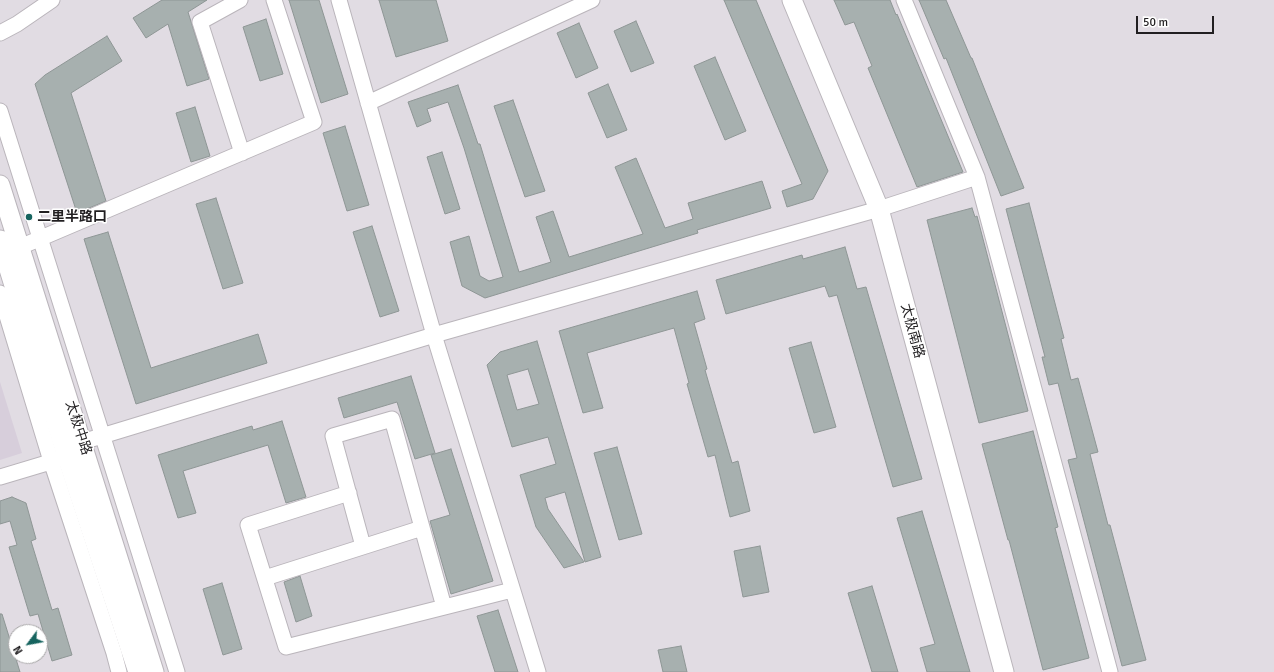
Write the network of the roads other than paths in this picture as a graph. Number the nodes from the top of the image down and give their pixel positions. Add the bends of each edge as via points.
1 (52, 0) edge
2 (240, 0) edge
3 (274, 0) edge
4 (339, 0) edge
5 (592, 0) edge
6 (792, 0) edge
7 (904, 0) edge
8 (0, 33) edge
9 (368, 103) junction
10 (0, 111) edge
11 (242, 153) junction
12 (977, 177) junction
13 (0, 185) edge
14 (879, 209) junction
15 (40, 238) junction
16 (0, 240) edge
17 (20, 247) junction
18 (0, 293) edge
19 (434, 335) junction
20 (103, 436) junction
21 (82, 442) junction
22 (59, 459) junction
23 (0, 477) edge
24 (348, 493) junction
25 (422, 528) junction
26 (363, 546) junction
27 (265, 578) junction
28 (512, 590) junction
29 (444, 607) junction
30 (119, 672) edge
31 (138, 672) edge
32 (154, 672) edge
33 (177, 672) edge
34 (538, 672) edge
35 (1004, 672) edge
36 (1110, 672) edge

1 - 8 street
2 - 11 street via 200,22
3 - 11 street via 314,122
4 - 9 street
5 - 9 street
6 - 14 main road, 太极南路
7 - 12 street
9 - 19 street
10 - 15 street
11 - 15 street
12 - 14 street
12 - 36 street
13 - 17 main road, 太极中路
14 - 19 street
14 - 35 main road, 太极南路
15 - 17 street
15 - 20 street
16 - 22 main road, 太极中路
17 - 21 main road, 太极中路
18 - 22 street
19 - 20 street
19 - 28 street
20 - 21 street
20 - 33 street
21 - 22 street
21 - 32 main road, 太极中路
22 - 23 street
22 - 30 street
22 - 31 main road, 太极中路
24 - 25 street via 332,436 392,419
24 - 26 street
24 - 27 street via 248,525
25 - 26 street
25 - 29 street
26 - 27 street
27 - 29 street via 286,647
28 - 29 street
28 - 34 street

